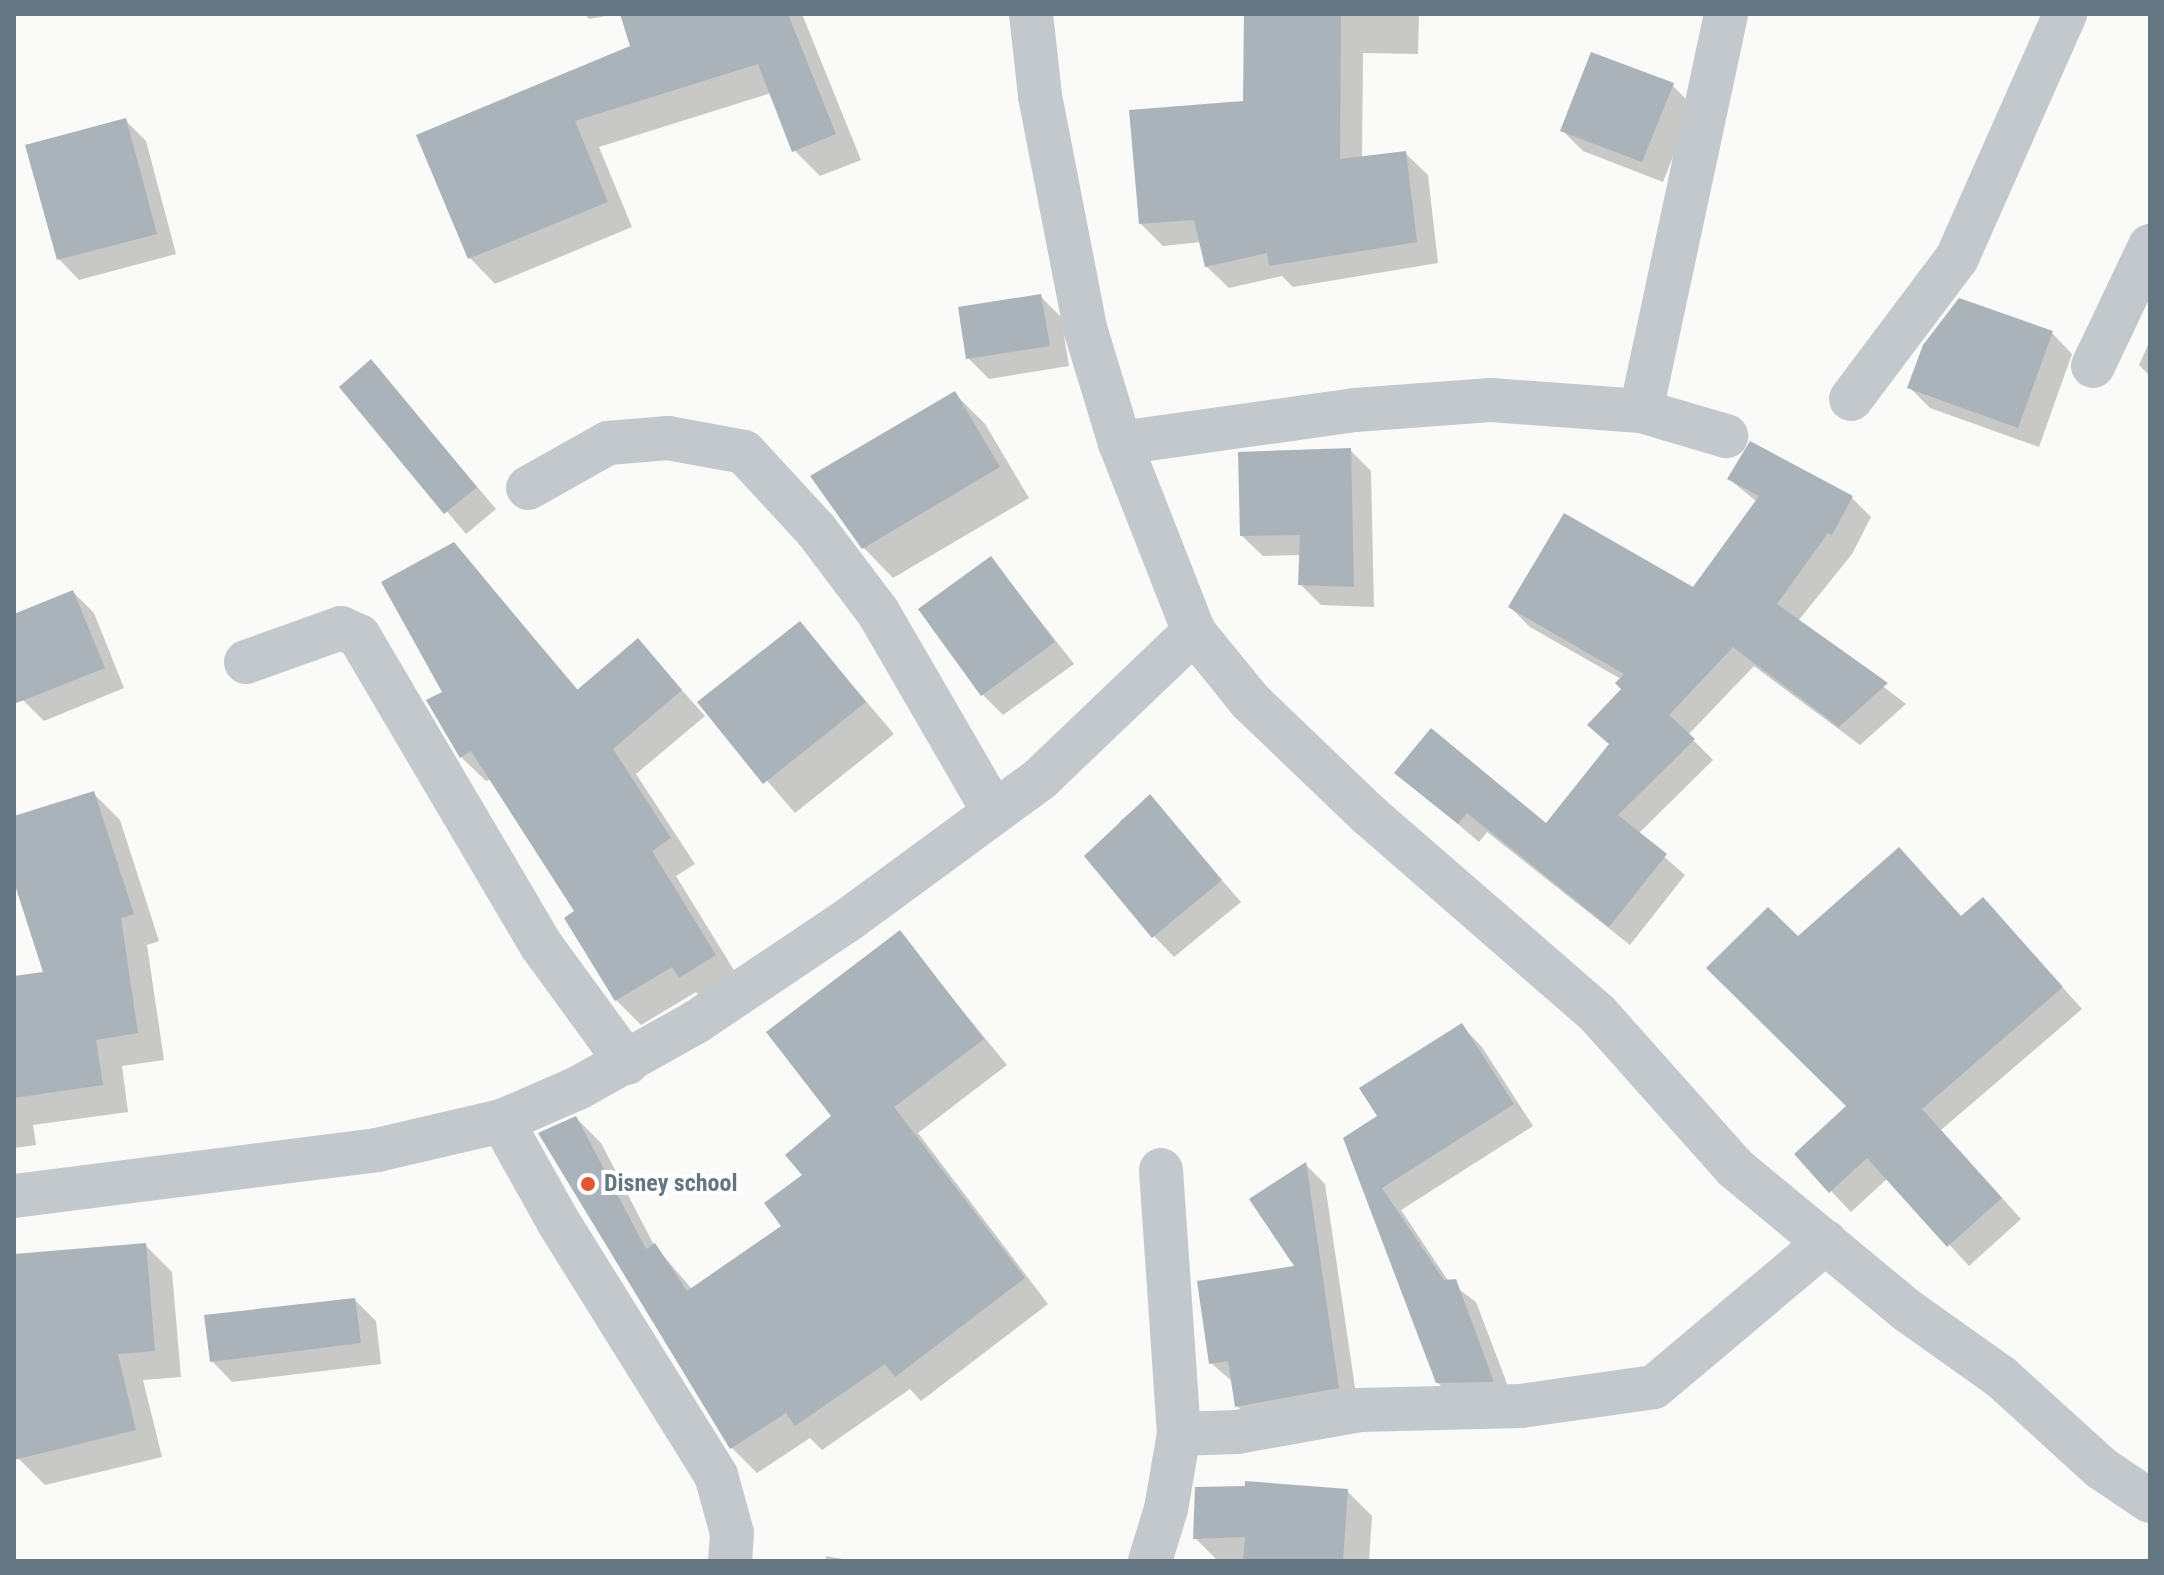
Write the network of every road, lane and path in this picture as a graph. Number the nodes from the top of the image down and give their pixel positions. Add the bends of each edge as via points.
1 (1031, 14) edge
2 (1726, 14) edge
3 (2065, 14) edge
4 (2150, 246) edge
5 (2093, 366) dead end
6 (1851, 399) dead end
7 (1641, 411) junction
8 (1726, 436) dead end
9 (1120, 443) junction
10 (528, 488) dead end
11 (1194, 632) junction
12 (246, 662) dead end
13 (994, 812) junction
14 (627, 1063) junction
15 (502, 1121) junction
16 (1161, 1170) dead end
17 (14, 1196) edge
18 (1826, 1242) junction
19 (1179, 1434) junction
20 (2150, 1501) edge
21 (730, 1561) edge
22 (1150, 1561) edge

1 - 9 street via 1040,96 1085,328
2 - 7 street
3 - 6 street via 1957,258
4 - 5 street
7 - 8 street
7 - 9 street via 1491,400 1355,410
9 - 11 street
10 - 13 street via 608,443 668,438 744,452 816,530 878,612
11 - 13 street via 1041,778
11 - 18 street via 1250,701 1336,784 1597,1013 1735,1168
12 - 14 street via 341,628 359,636 541,945
13 - 14 street via 848,920
14 - 15 street
15 - 17 street via 377,1150
15 - 21 street via 716,1475 732,1533
16 - 19 street
18 - 19 street via 1654,1387 1521,1406 1360,1410 1237,1432
18 - 20 street via 1908,1311 2001,1377 2101,1468
19 - 22 street via 1166,1509

